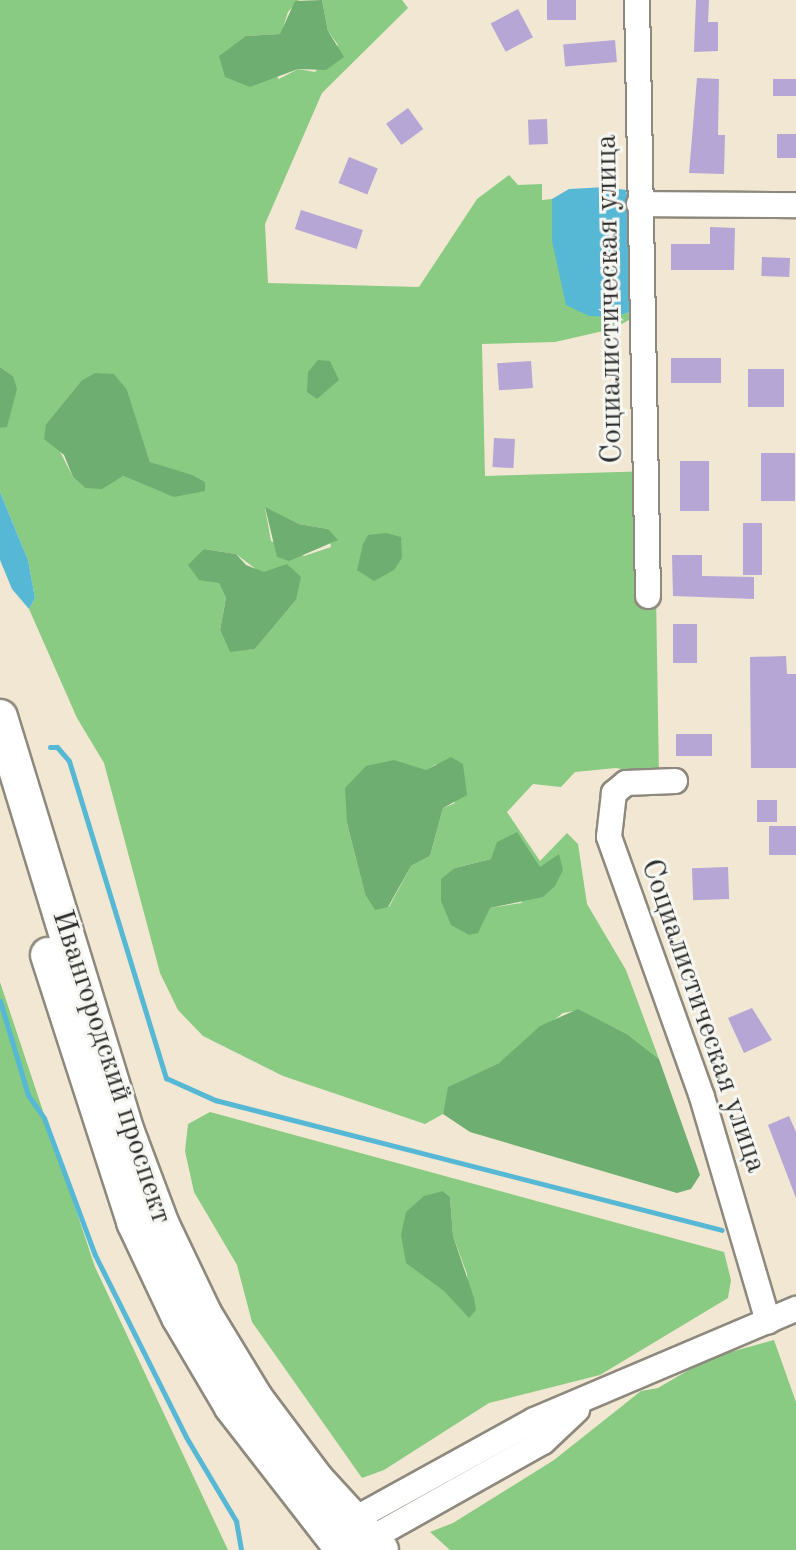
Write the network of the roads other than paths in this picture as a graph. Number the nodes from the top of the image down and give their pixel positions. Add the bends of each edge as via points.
1 (637, 0) edge
2 (639, 204) junction
3 (796, 205) edge
4 (648, 596) dead end
5 (0, 717) edge
6 (675, 781) dead end
7 (0, 792) edge
8 (796, 1309) edge
9 (768, 1321) junction
10 (349, 1541) edge

1 - 2 street, Социалистическая улица
2 - 3 street
2 - 4 street, Социалистическая улица
5 - 10 highway, Ивангородский проспект via 127,1132 162,1225 205,1315
6 - 9 street, Социалистическая улица via 626,783 614,793 609,837 702,1097
7 - 10 highway, Ивангородский проспект via 99,1124 134,1222 179,1317 232,1407
8 - 9 street
9 - 10 street via 585,1403 534,1420

